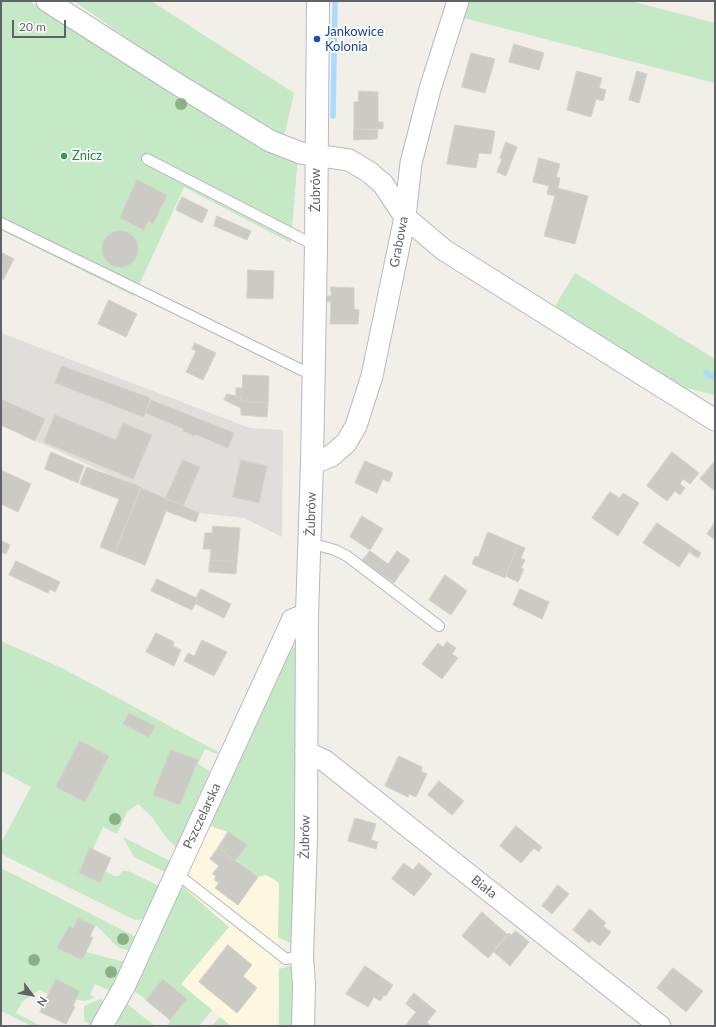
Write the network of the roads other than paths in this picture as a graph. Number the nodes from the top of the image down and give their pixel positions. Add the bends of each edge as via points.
1 (47, 1) edge
2 (318, 1) edge
3 (458, 1) edge
4 (316, 156) junction
5 (147, 159) dead end
6 (405, 216) junction
7 (1, 223) edge
8 (316, 246) junction
9 (314, 376) junction
10 (715, 420) edge
11 (312, 464) junction
12 (310, 543) junction
13 (307, 614) junction
14 (439, 626) dead end
15 (306, 752) junction
16 (176, 873) junction
17 (302, 956) junction
18 (102, 1026) edge
19 (303, 1026) edge
20 (660, 1026) edge

1 - 4 street via 270,141
2 - 4 main road, Żubrów
3 - 6 street, Grabowa via 430,89 411,163
4 - 6 street via 349,160 369,172 382,184
4 - 8 main road, Żubrów
5 - 8 lane
6 - 10 street via 444,250
6 - 11 street, Grabowa via 372,376 356,426 346,443 331,456
7 - 9 lane
8 - 9 main road, Żubrów
9 - 11 main road, Żubrów
11 - 12 main road, Żubrów
12 - 13 main road, Żubrów
12 - 14 lane via 348,556
13 - 15 main road, Żubrów
13 - 16 street, Pszczelarska via 292,620
15 - 17 main road, Żubrów
15 - 20 street, Biała via 325,761
16 - 17 lane via 286,959
16 - 18 street, Pszczelarska via 124,987
17 - 19 main road, Żubrów

